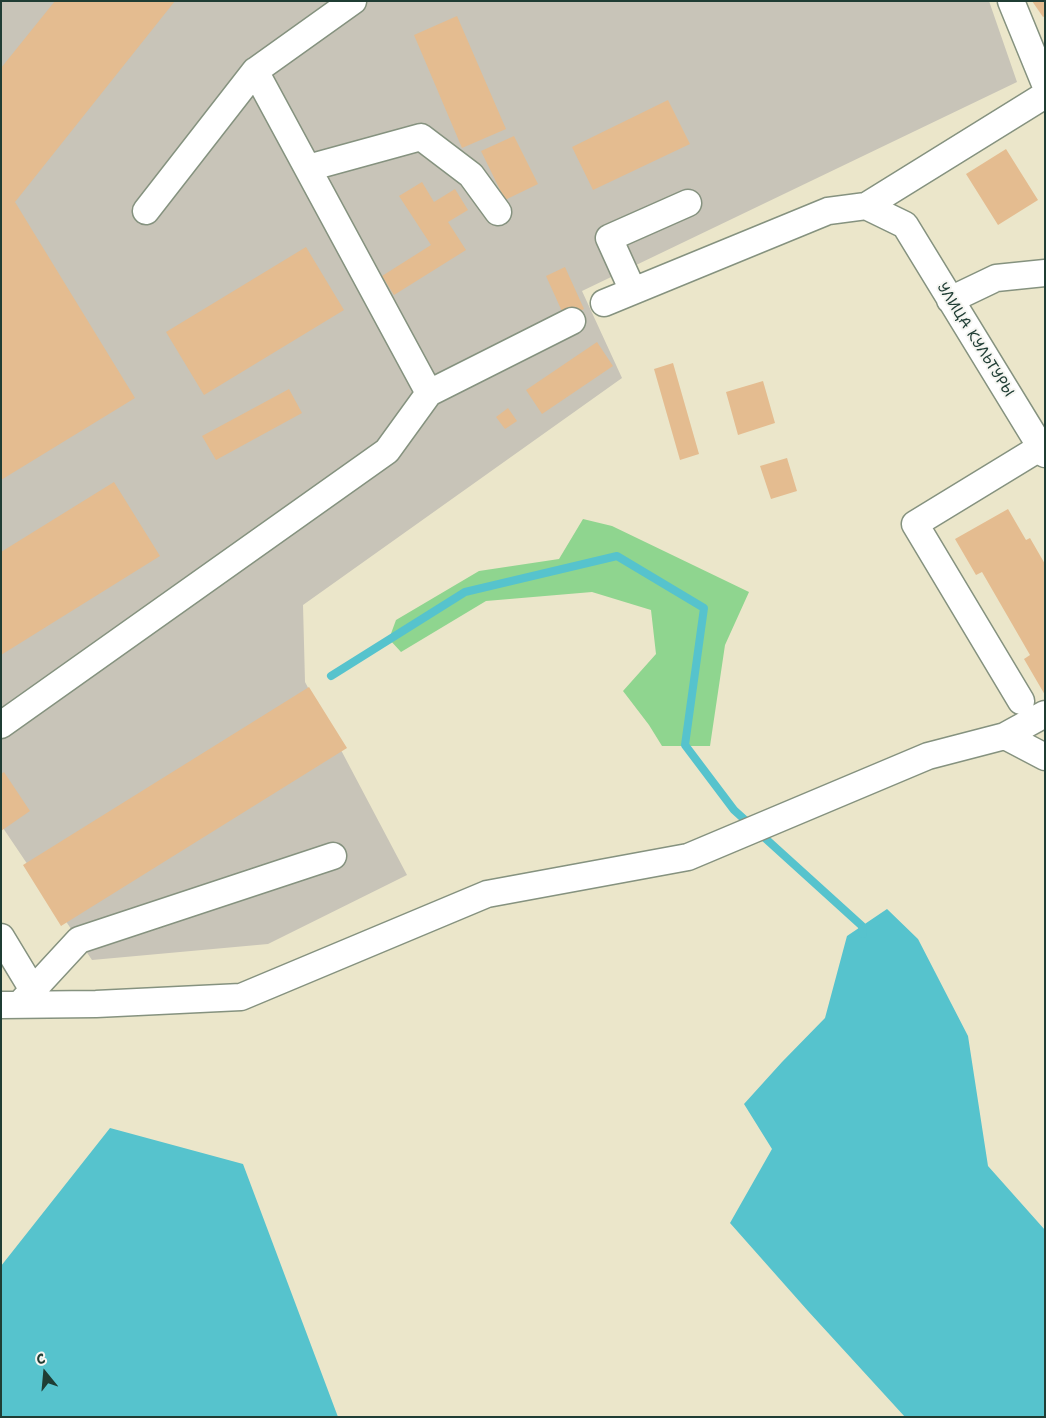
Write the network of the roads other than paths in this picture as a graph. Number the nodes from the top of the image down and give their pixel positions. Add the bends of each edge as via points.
1 (353, 1) edge
2 (1011, 1) edge
3 (255, 71) junction
4 (1045, 84) edge
5 (1045, 95) edge
6 (308, 168) junction
7 (688, 203) dead end
8 (866, 206) junction
9 (146, 211) dead end
10 (498, 212) dead end
11 (1045, 273) edge
12 (633, 292) junction
13 (950, 300) junction
14 (604, 303) dead end
15 (572, 321) dead end
16 (429, 393) junction
17 (1043, 450) edge
18 (1021, 701) dead end
19 (1045, 714) edge
20 (1, 724) edge
21 (1005, 736) junction
22 (1045, 757) edge
23 (333, 856) dead end
24 (1, 937) edge
25 (18, 1000) edge

1 - 3 street
2 - 4 street
3 - 6 street
3 - 9 street
5 - 8 street
6 - 10 street via 422,137 471,175
6 - 16 street
7 - 12 street via 608,238
8 - 12 street via 828,211
8 - 13 street, УЛИЦА КУЛЬТУРЫ via 905,225
11 - 13 street via 996,278
12 - 14 street
13 - 17 street, УЛИЦА КУЛЬТУРЫ
15 - 16 street
16 - 20 street via 386,452
17 - 18 street via 915,524
19 - 21 street
21 - 22 street
21 - 25 street via 928,756 688,857 488,894 241,997 96,1004
23 - 25 street via 79,940
24 - 25 street

